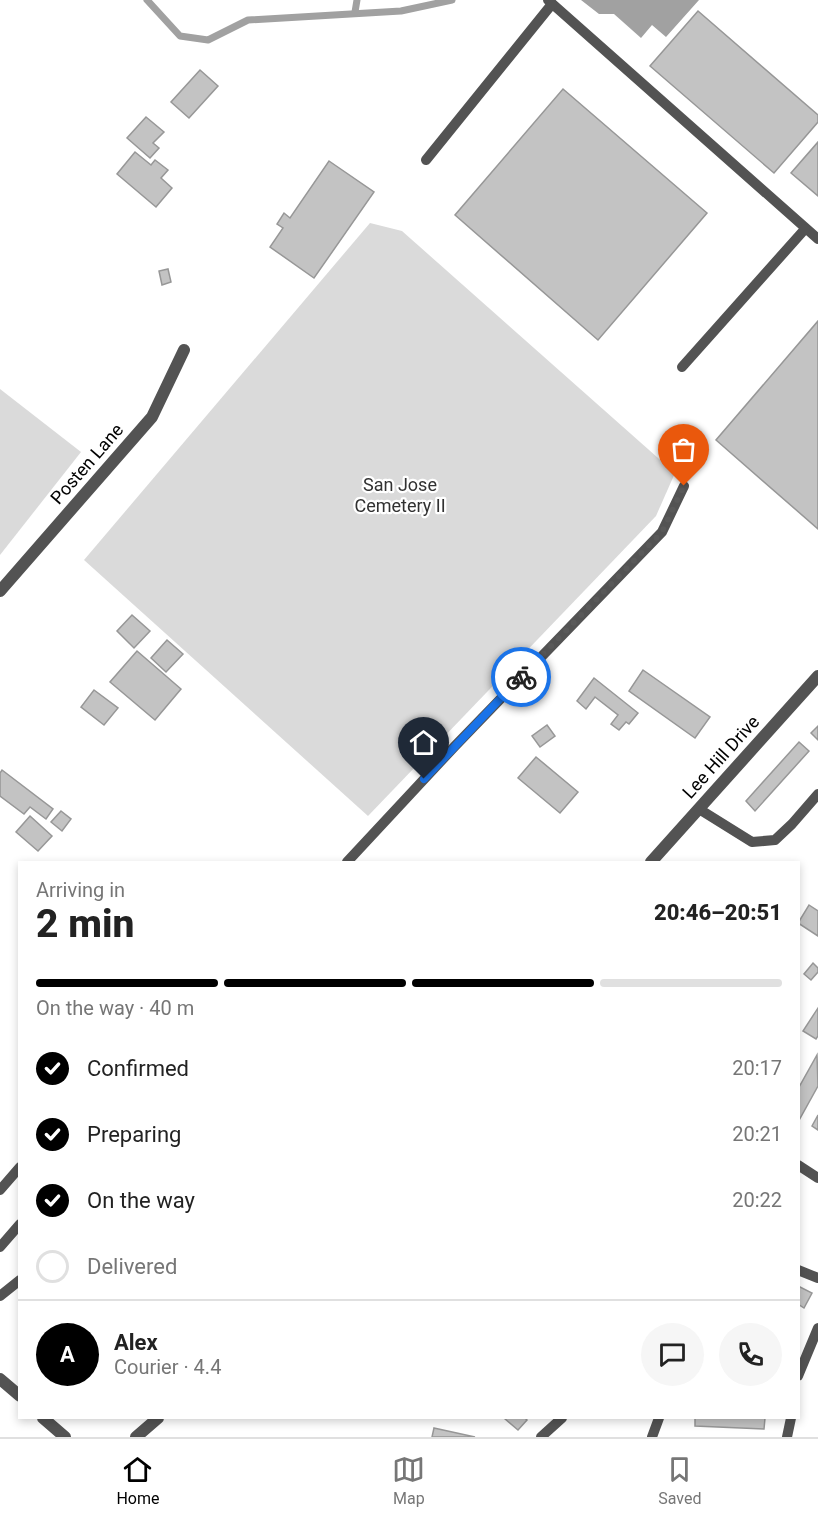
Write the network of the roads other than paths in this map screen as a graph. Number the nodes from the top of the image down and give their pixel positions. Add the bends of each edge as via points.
1 (550, 2) edge
2 (426, 160) dead end
3 (805, 229) junction
4 (818, 239) edge
5 (184, 350) dead end
6 (682, 367) dead end
7 (684, 486) dead end
8 (0, 591) edge
9 (818, 676) edge
10 (818, 794) edge
11 (699, 809) junction
12 (348, 861) edge
13 (652, 861) edge
14 (800, 1166) edge
15 (18, 1169) edge
16 (818, 1178) edge
17 (0, 1190) edge
18 (18, 1226) edge
19 (0, 1246) edge
20 (800, 1271) edge
21 (818, 1278) edge
22 (18, 1282) edge
23 (0, 1296) edge
24 (818, 1328) edge
25 (800, 1371) edge
26 (0, 1379) edge
27 (18, 1394) edge
28 (44, 1419) edge
29 (157, 1419) edge
30 (561, 1419) edge
31 (659, 1419) edge
32 (791, 1419) edge
33 (65, 1437) edge
34 (136, 1437) edge
35 (541, 1437) edge
36 (652, 1437) edge
37 (787, 1437) edge

1 - 2 lane
1 - 3 lane
3 - 4 lane
3 - 6 lane
5 - 8 street, Posten Lane via 152,417
7 - 12 lane via 662,532
9 - 11 street, Lee Hill Drive
10 - 11 lane via 775,840 752,842
11 - 13 street, Lee Hill Drive
14 - 16 lane
15 - 17 lane
18 - 19 lane
20 - 21 lane
22 - 23 lane
24 - 25 lane
26 - 27 street
28 - 33 street
29 - 34 street
30 - 35 lane
31 - 36 lane
32 - 37 lane

